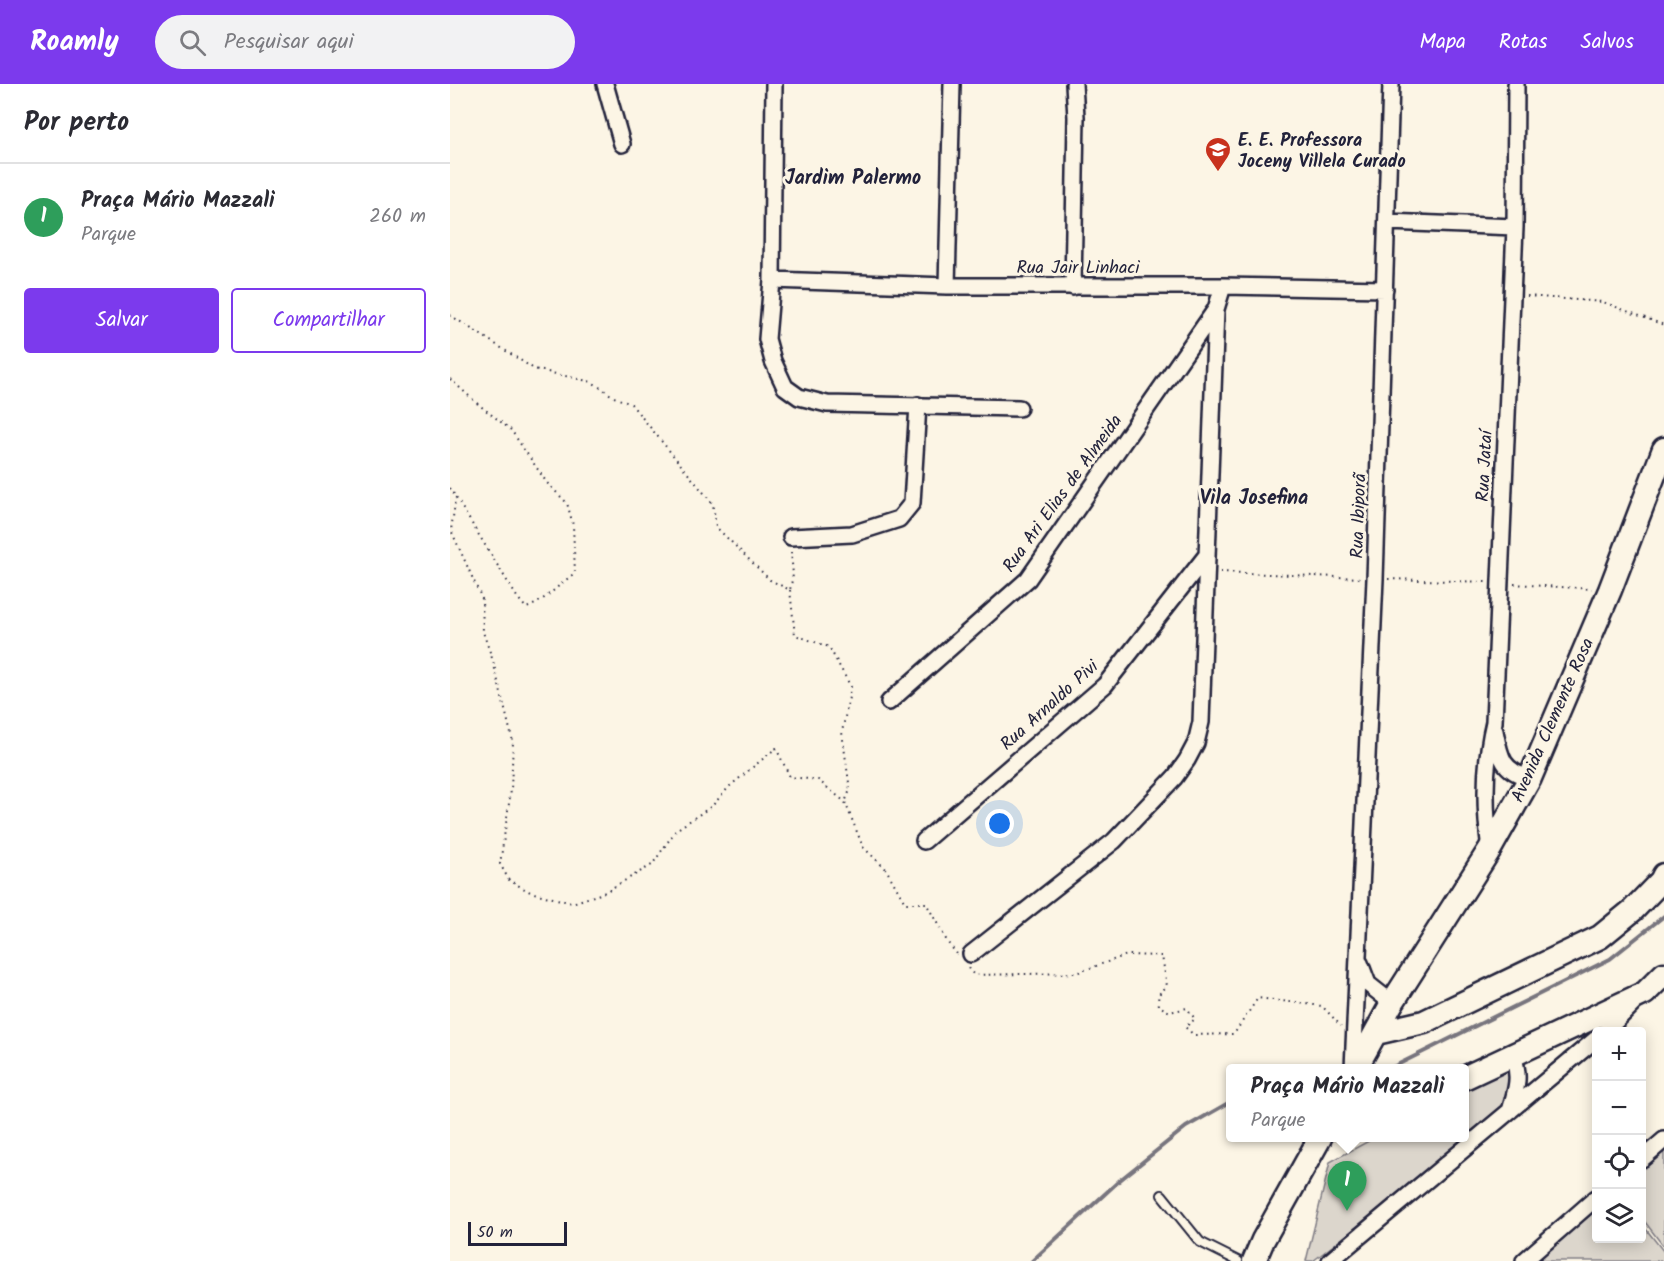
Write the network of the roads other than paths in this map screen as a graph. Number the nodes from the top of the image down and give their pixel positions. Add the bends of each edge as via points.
1 (605, 84) edge
2 (774, 84) edge
3 (952, 84) edge
4 (1074, 84) edge
5 (1391, 84) edge
6 (1516, 84) edge
7 (622, 144) dead end
8 (1387, 222) junction
9 (1515, 227) junction
10 (772, 280) junction
11 (947, 286) junction
12 (1223, 286) junction
13 (1073, 287) junction
14 (1385, 289) junction
15 (1216, 309) junction
16 (918, 405) junction
17 (1019, 408) dead end
18 (1664, 448) edge
19 (791, 537) road end
20 (1206, 556) junction
21 (889, 702) dead end
22 (1494, 722) junction
23 (1530, 778) junction
24 (924, 841) dead end
25 (1490, 849) junction
26 (1664, 875) edge
27 (1357, 948) junction
28 (966, 960) road end
29 (1664, 974) edge
30 (1645, 993) junction
31 (1392, 1003) junction
32 (1610, 1027) edge
33 (1376, 1033) junction
34 (1592, 1042) edge
35 (1513, 1056) junction
36 (1354, 1064) edge
37 (1357, 1064) edge
38 (1469, 1076) edge
39 (1510, 1111) junction
40 (1664, 1140) edge
41 (1322, 1142) edge
42 (1646, 1155) edge
43 (1162, 1195) dead end
44 (1592, 1202) edge
45 (1238, 1261) edge
46 (1254, 1261) edge
47 (1330, 1261) edge
48 (1524, 1261) edge

1 - 7 street
2 - 10 street
3 - 11 street
4 - 13 street
5 - 8 street, Rua Ibiporã
6 - 9 street, Rua Jataí
8 - 9 street
8 - 14 street, Rua Ibiporã
9 - 22 street, Rua Jataí
10 - 11 street, Rua Jair Linhaci
10 - 16 street via 767,339 785,387 799,397 827,404
11 - 13 street, Rua Jair Linhaci
12 - 13 street, Rua Jair Linhaci
12 - 14 street, Rua Jair Linhaci
12 - 15 street
14 - 27 street, Rua Ibiporã
15 - 20 street
15 - 21 street, Rua Ari Elias de Almeida via 1028,579
16 - 17 street
16 - 19 street via 912,503 899,519 852,534
18 - 23 main road, Avenida Clemente Rosa via 1610,590
20 - 24 street, Rua Arnaldo Pivi via 1105,685
20 - 28 street via 1201,722 1187,760 1114,841
22 - 23 street via 1499,752 1508,769
22 - 25 street, Rua Jataí via 1487,751 1485,814
23 - 25 main road, Avenida Clemente Rosa
25 - 31 main road, Avenida Clemente Rosa
26 - 33 main road via 1633,910 1600,937 1425,1022
27 - 31 street, Rua Ibiporã via 1368,984
27 - 36 street, Rua Ibiporã
29 - 30 main road
30 - 32 street
30 - 35 main road
31 - 33 main road, Avenida Clemente Rosa
33 - 37 main road, Avenida Clemente Rosa
34 - 39 street
35 - 38 main road
35 - 39 street via 1518,1080
39 - 47 street
40 - 42 street
41 - 46 main road
43 - 45 lane via 1200,1242
44 - 48 street

